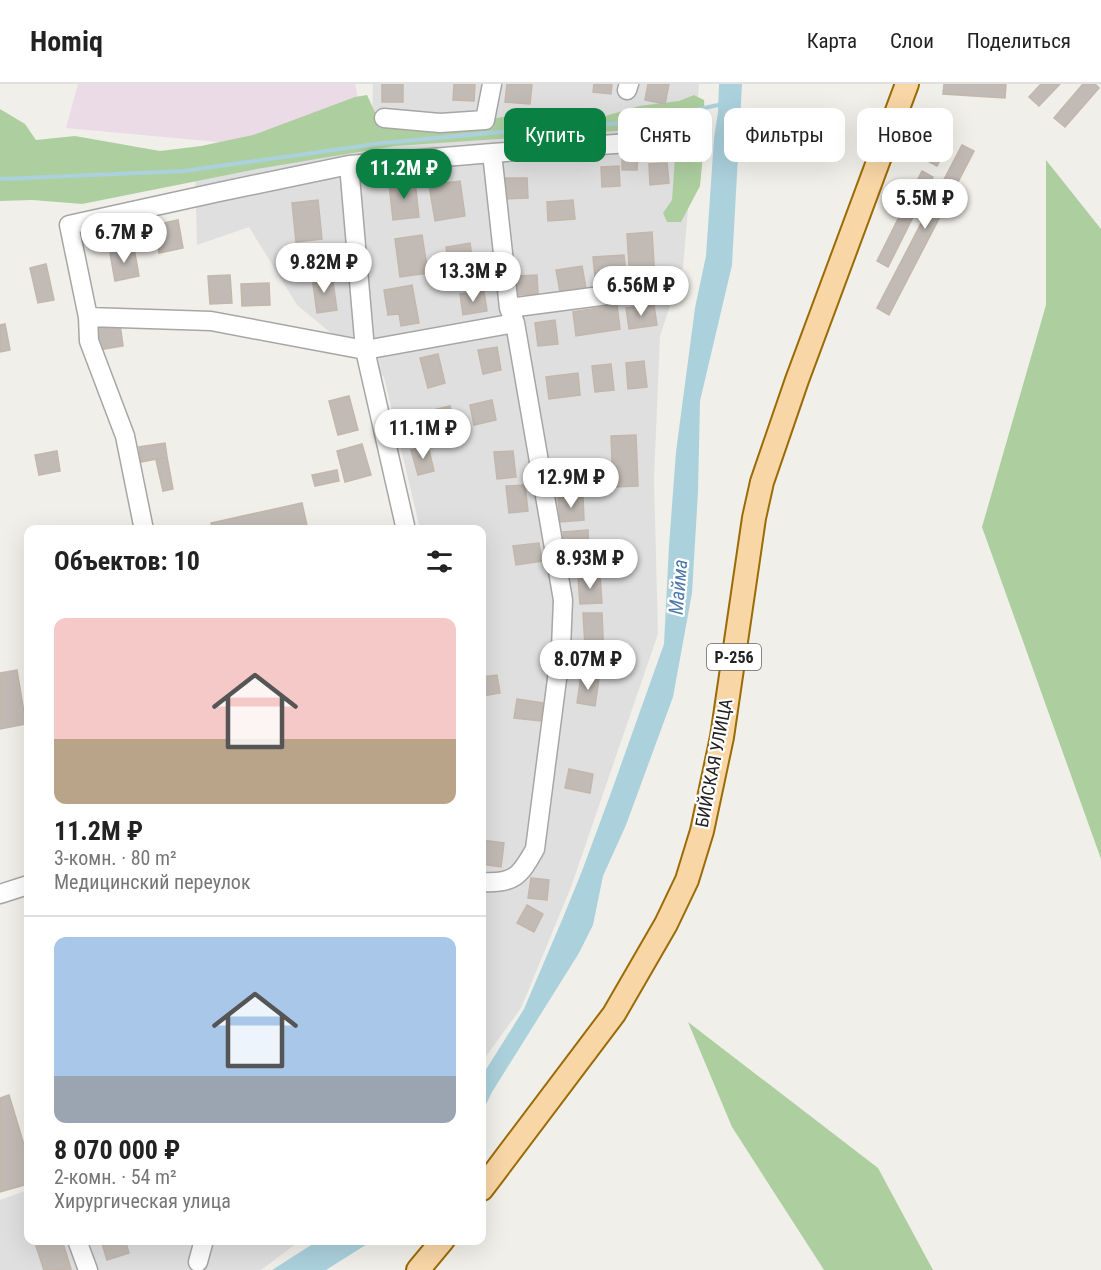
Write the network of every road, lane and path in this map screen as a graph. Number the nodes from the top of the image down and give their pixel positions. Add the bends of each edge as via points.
1 (492, 84) edge
2 (907, 84) edge
3 (384, 118) dead end
4 (618, 144) edge
5 (492, 153) junction
6 (349, 165) junction
7 (677, 286) dead end
8 (512, 315) junction
9 (88, 317) junction
10 (365, 350) junction
11 (143, 525) edge
12 (405, 525) edge
13 (486, 882) edge
14 (24, 886) edge
15 (0, 894) edge
16 (486, 1184) edge
17 (79, 1245) edge
18 (203, 1245) edge
19 (439, 1245) edge
20 (198, 1262) dead end
21 (88, 1270) edge
22 (418, 1270) edge

1 - 3 street via 485,120 440,123
2 - 16 main road, БИЙСКАЯ УЛИЦА / Р-256 via 762,482 722,737 687,880 614,1014
4 - 5 street
5 - 6 street
5 - 8 street
6 - 9 street via 69,225
6 - 10 street
7 - 8 street
8 - 10 street
8 - 13 street via 563,600 562,637 536,849 522,872 509,880
9 - 10 street via 211,321
9 - 11 street via 89,341 125,436
10 - 12 street
14 - 15 street
17 - 21 street
18 - 20 street
19 - 22 main road

